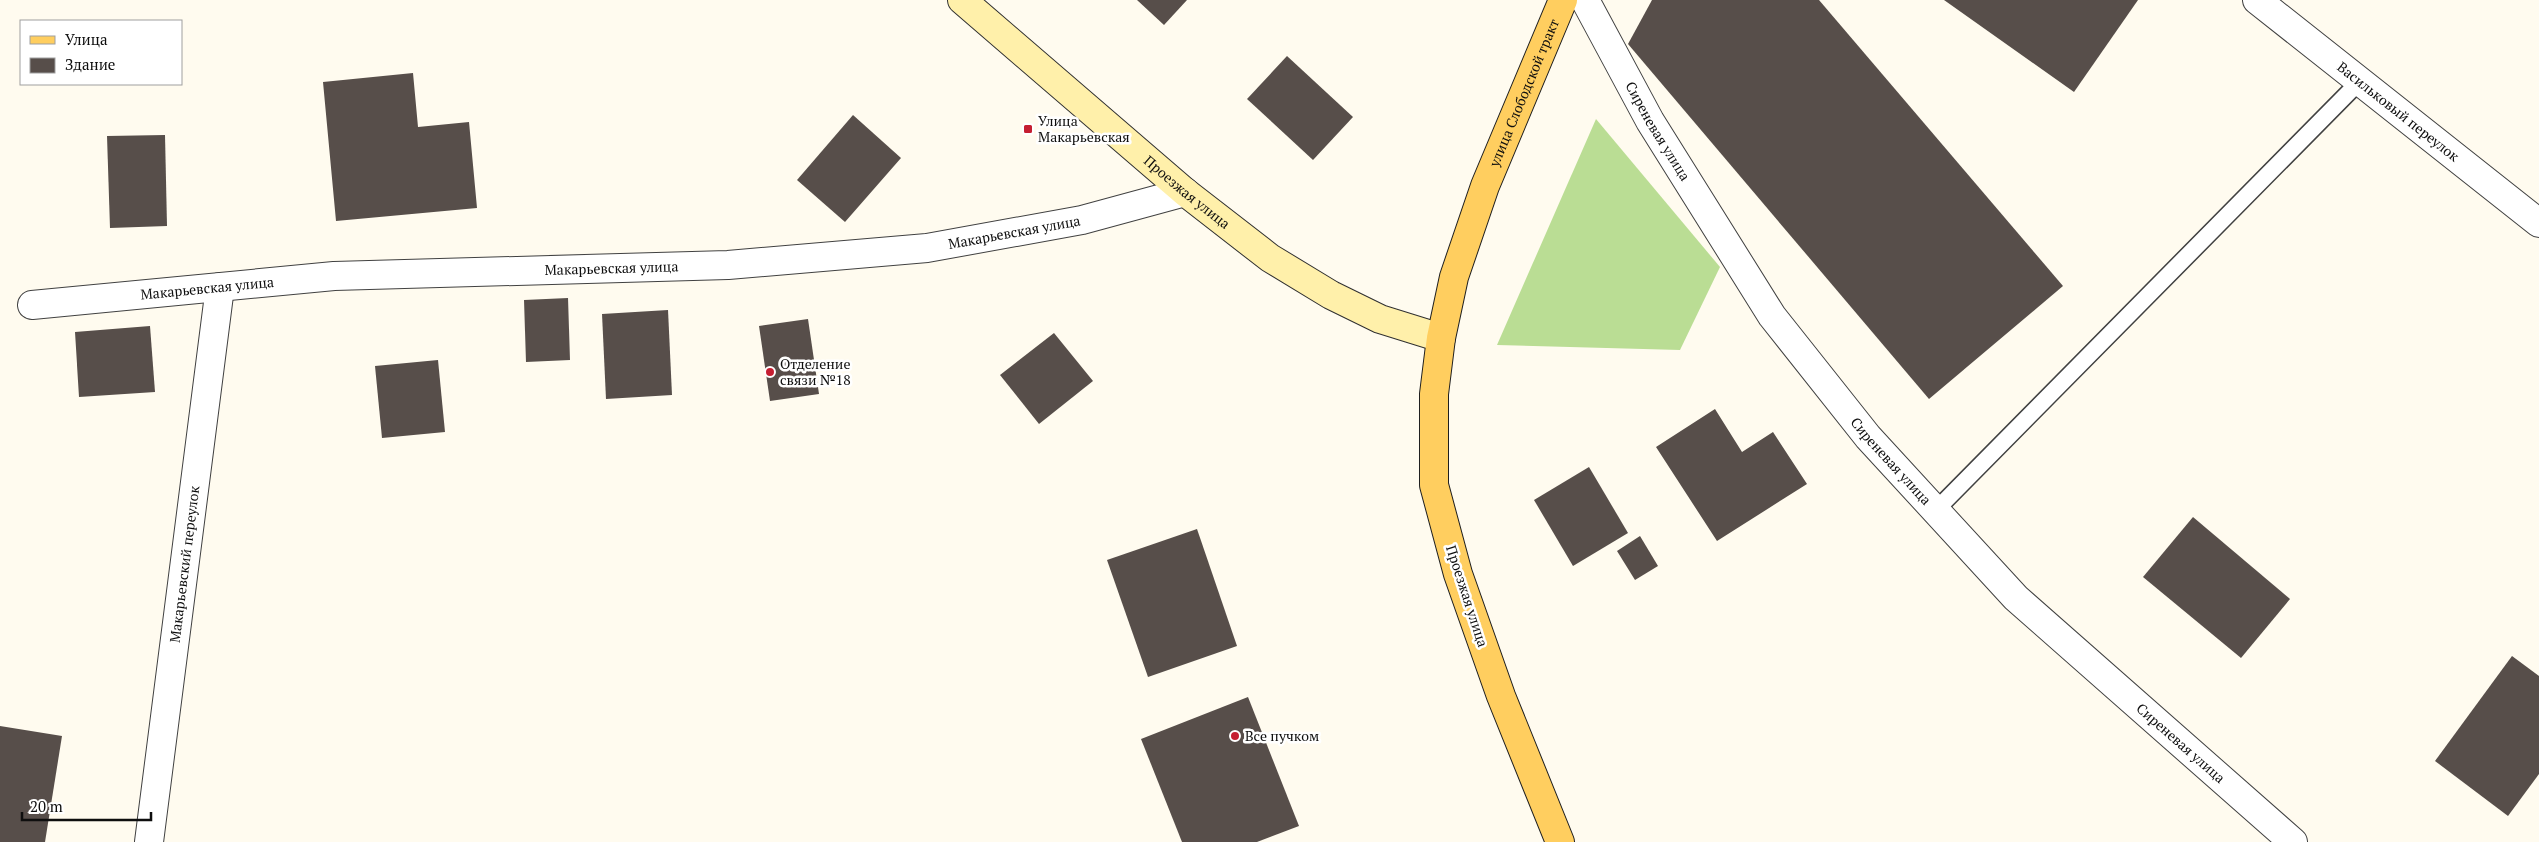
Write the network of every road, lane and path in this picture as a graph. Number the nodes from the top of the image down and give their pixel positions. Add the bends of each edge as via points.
1 (962, 0) edge
2 (1563, 0) edge
3 (1585, 0) edge
4 (2257, 0) edge
5 (2360, 81) junction
6 (1485, 186) joint
7 (1185, 192) junction
8 (2539, 223) edge
9 (220, 287) junction
10 (32, 305) dead end
11 (1441, 338) junction
12 (1935, 511) junction
13 (150, 842) edge
14 (1560, 842) edge
15 (2293, 842) edge

1 - 7 street, Проезжая улица
2 - 6 main road, улица Слободской тракт
3 - 12 street, Сиреневая улица via 1650,120 1772,316 1868,437
4 - 5 street, Васильковый переулок
5 - 8 street, Васильковый переулок
5 - 12 lane
6 - 11 main road, Проезжая улица via 1454,277
7 - 9 street, Макарьевская улица via 1082,220 927,248 728,265 334,276
7 - 11 street, Проезжая улица via 1270,258 1331,295 1380,319
9 - 10 street, Макарьевская улица
9 - 13 street, Макарьевский переулок
11 - 14 main road, Проезжая улица via 1434,394 1434,485 1458,574 1501,696
12 - 15 street, Сиреневая улица via 2016,598

